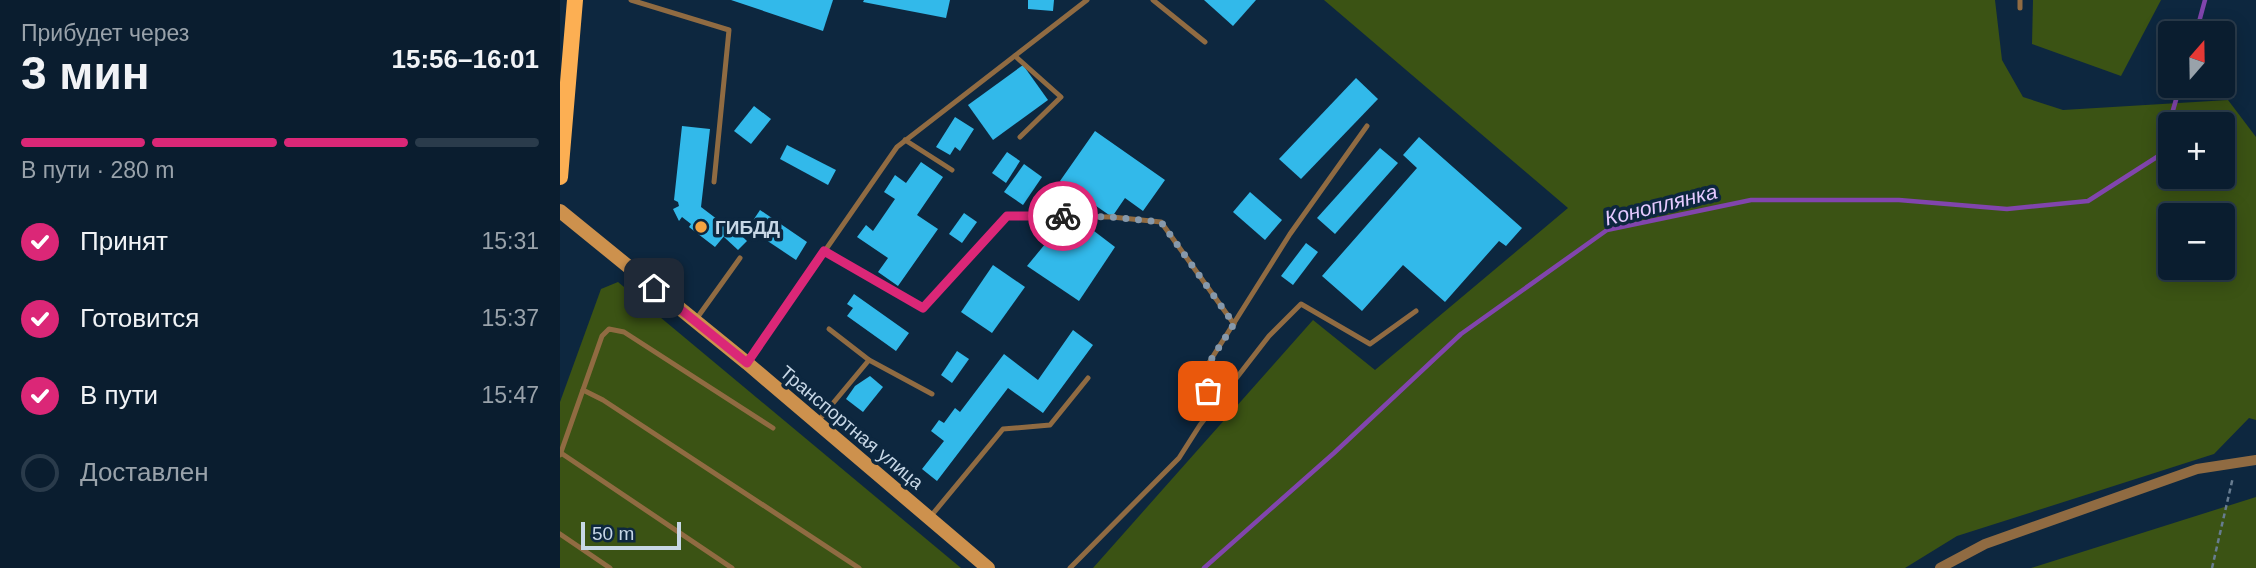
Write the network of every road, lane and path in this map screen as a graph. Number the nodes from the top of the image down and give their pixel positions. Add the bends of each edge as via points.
1 (575, 0) edge
2 (631, 0) edge
3 (1087, 0) edge
4 (1153, 0) edge
5 (2020, 0) edge
6 (2020, 8) dead end
7 (1205, 42) dead end
8 (1015, 56) junction
9 (1367, 127) dead end
10 (1020, 136) dead end
11 (905, 140) junction
12 (952, 170) dead end
13 (560, 177) edge
14 (715, 182) dead end
15 (560, 211) edge
16 (824, 251) junction
17 (740, 258) dead end
18 (1416, 311) dead end
19 (695, 321) junction
20 (1234, 324) junction
21 (829, 329) dead end
22 (869, 360) junction
23 (747, 363) junction
24 (1088, 378) dead end
25 (583, 390) junction
26 (932, 394) dead end
27 (1211, 413) junction
28 (817, 422) junction
29 (773, 428) dead end
30 (560, 454) edge
31 (2256, 460) edge
32 (2236, 463) junction
33 (929, 518) junction
34 (560, 534) edge
35 (610, 568) edge
36 (732, 568) edge
37 (859, 568) edge
38 (988, 568) edge
39 (1070, 568) edge
40 (1940, 568) edge
41 (2212, 568) edge

1 - 13 main road
2 - 14 lane via 729,30
3 - 8 lane
4 - 7 lane
5 - 6 lane
8 - 10 lane via 1061,97
8 - 11 lane
9 - 20 lane via 1290,234
11 - 12 lane
11 - 16 lane
15 - 19 main road, Транспортная улица
16 - 20 lane via 923,308 1007,216 1161,222
16 - 23 lane
17 - 19 lane
18 - 27 lane via 1370,344 1301,304 1269,336
19 - 23 main road, Транспортная улица
20 - 27 lane via 1205,369
21 - 22 lane
22 - 26 lane
22 - 28 lane
23 - 28 main road, Транспортная улица
24 - 33 lane via 1050,425 1003,429
25 - 29 lane via 602,336 609,329 624,332
25 - 30 lane
25 - 37 lane
27 - 39 lane via 1179,458
28 - 33 main road, Транспортная улица
30 - 36 lane
31 - 32 street
32 - 40 street via 2184,473 1985,544
32 - 41 path
33 - 38 main road, Транспортная улица
34 - 35 lane

